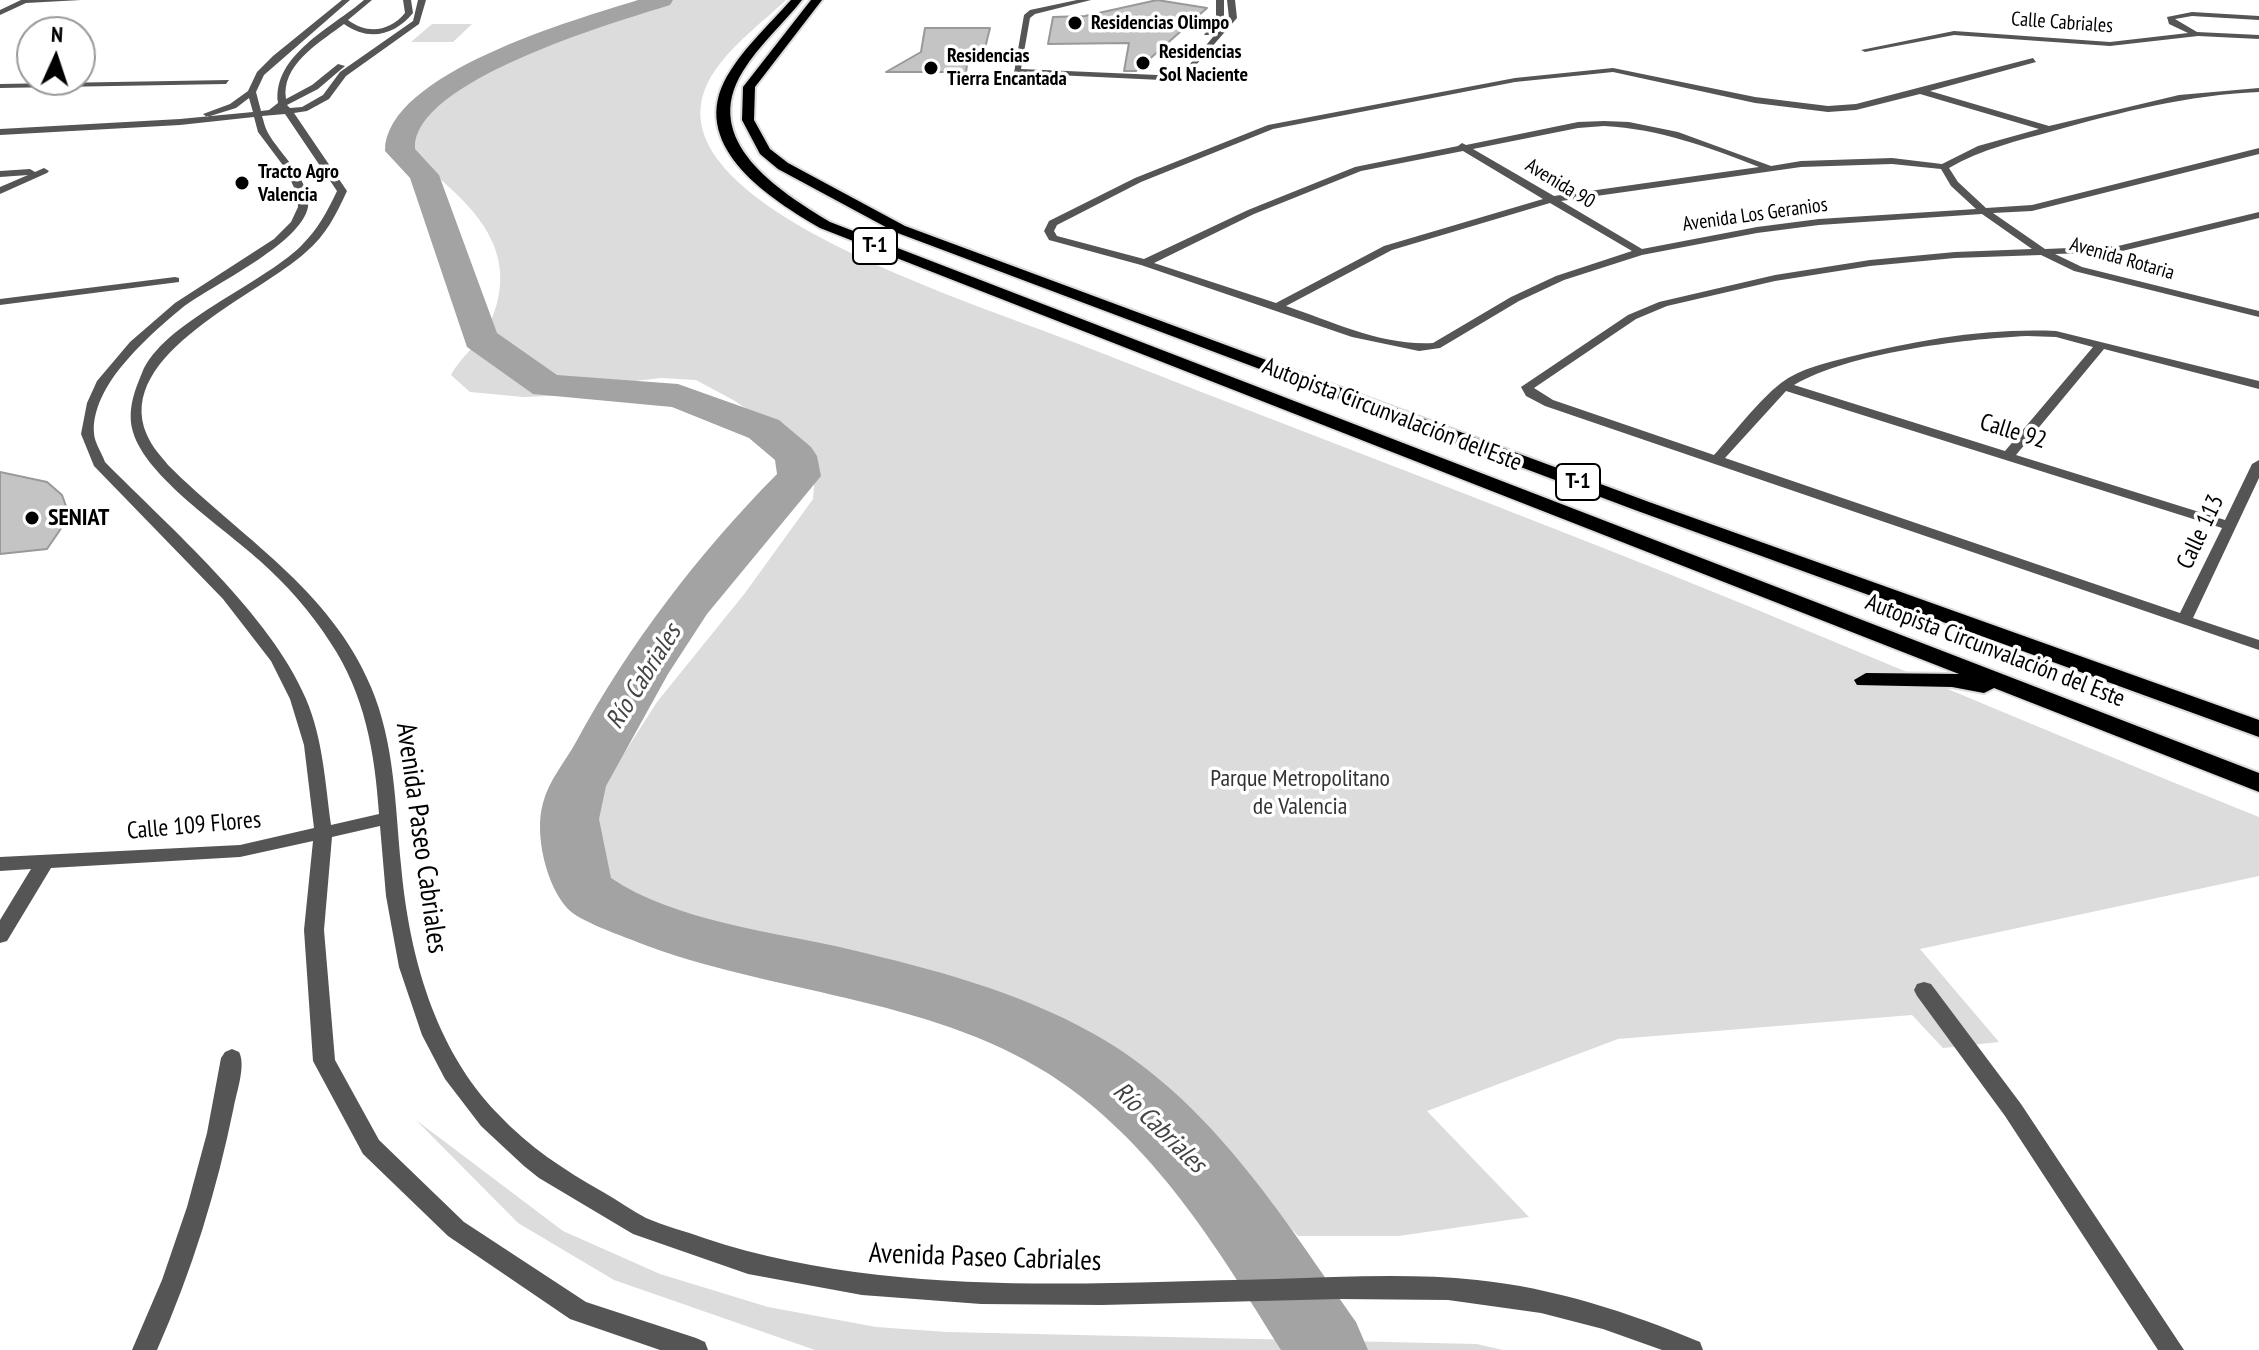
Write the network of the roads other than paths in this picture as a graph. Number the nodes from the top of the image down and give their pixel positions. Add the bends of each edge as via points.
1 (27, 0) edge
2 (77, 0) edge
3 (346, 0) edge
4 (368, 0) edge
5 (407, 0) edge
6 (422, 0) edge
7 (797, 0) edge
8 (817, 0) edge
9 (1087, 0) edge
10 (1220, 0) edge
11 (1231, 0) edge
12 (0, 13) edge
13 (2259, 18) edge
14 (345, 21) junction
15 (401, 24) junction
16 (2198, 34) junction
17 (2259, 37) edge
18 (1865, 50) dead end
19 (1191, 51) dead end
20 (2033, 60) dead end
21 (226, 82) dead end
22 (0, 86) edge
23 (2259, 90) edge
24 (1922, 91) junction
25 (252, 92) junction
26 (287, 112) junction
27 (257, 119) junction
28 (180, 122) junction
29 (2050, 129) junction
30 (0, 134) edge
31 (1462, 146) junction
32 (2259, 151) edge
33 (1767, 167) junction
34 (1944, 167) junction
35 (0, 174) edge
36 (0, 191) edge
37 (1549, 200) junction
38 (1986, 213) junction
39 (2259, 215) edge
40 (1640, 252) junction
41 (2046, 254) junction
42 (1145, 263) junction
43 (175, 280) dead end
44 (0, 302) edge
45 (1277, 307) junction
46 (2259, 314) edge
47 (2102, 344) junction
48 (2259, 385) edge
49 (1784, 386) junction
50 (2010, 454) junction
51 (1716, 460) junction
52 (2259, 464) edge
53 (2227, 525) junction
54 (2185, 619) junction
55 (1863, 627) junction
56 (2015, 639) junction
57 (2259, 645) edge
58 (2022, 689) junction
59 (2259, 714) edge
60 (2259, 729) edge
61 (2259, 783) edge
62 (389, 818) junction
63 (323, 832) junction
64 (45, 862) junction
65 (0, 864) edge
66 (0, 936) edge
67 (1924, 990) dead end
68 (232, 1058) dead end
69 (144, 1350) edge
70 (696, 1350) edge
71 (1691, 1350) edge
72 (2172, 1350) edge

1 - 2 street
1 - 12 street
3 - 25 street via 276,58
4 - 14 street
5 - 15 street via 409,13
6 - 26 street via 416,22 343,74 326,97
7 - 55 highway, Autopista Circunvalación del Este / T-1 via 735,74 726,92 723,122 727,138 753,174 825,225
8 - 56 highway, Autopista Circunvalación del Este / T-1 via 759,69 747,104 748,120 765,151 813,184 909,234
9 - 11 street via 1027,17 1017,71 1182,79 1233,18
10 - 19 street via 1220,18
13 - 16 street via 2171,17
14 - 15 street via 361,32
14 - 26 street via 283,74 278,89
15 - 26 street
16 - 17 street, Calle Cabriales
16 - 18 street, Calle Cabriales via 2110,44 1954,33
20 - 24 street
21 - 22 street
23 - 29 street via 2187,94
24 - 29 street
24 - 42 street, Avenida Los Geranios via 1828,109 1590,70 1271,127 1138,180 1053,223 1049,231 1053,238
25 - 27 street
25 - 28 street via 233,106
26 - 27 street
26 - 27 street
26 - 62 street, Avenida Paseo Cabriales via 342,191 337,213 290,260 198,321 159,357 138,392 138,431 157,461 279,570 335,637 360,679 379,731
27 - 28 street
27 - 30 street
27 - 63 street via 302,194 299,215 278,241 179,305 134,344 103,381 87,434 99,463 228,596 278,660 298,699 312,745
28 - 30 street
29 - 34 street via 1971,149
31 - 33 street via 1578,125 1634,123 1680,132
31 - 37 street, Avenida 90
31 - 42 street via 1358,169
32 - 38 street, Avenida Los Geranios via 2068,202
33 - 34 street via 1892,161
33 - 37 street
34 - 38 street, Avenida Rotaria via 1954,184
35 - 36 street via 44,171
37 - 40 street, Avenida 90
37 - 45 street via 1388,248
38 - 40 street, Avenida Los Geranios via 1819,222
38 - 41 street, Avenida Rotaria
39 - 41 street via 2118,249
40 - 45 street, Avenida Los Geranios via 1560,278 1425,348
41 - 46 street, Avenida Rotaria via 2078,269
41 - 51 street via 1870,263 1663,304 1632,317 1527,387 1549,403
42 - 45 street, Avenida Los Geranios
43 - 44 street
47 - 48 street
47 - 49 street via 2022,331 1983,335 1834,364
47 - 50 street
49 - 50 street, Calle 92
49 - 51 street
50 - 53 street, Calle 92
51 - 54 street
52 - 53 street, Calle 113
53 - 54 street, Calle 113
54 - 57 street
55 - 58 highway, Autopista Circunvalación del Este / T-1
55 - 58 highway via 1889,658 1887,670 1866,680 1952,680
56 - 59 highway
56 - 60 highway, Autopista Circunvalación del Este / T-1
58 - 61 highway, Autopista Circunvalación del Este / T-1
62 - 63 street, Calle 109 Flores
62 - 71 street, Avenida Paseo Cabriales via 412,984 445,1061 502,1137 584,1200 675,1241 779,1273 896,1290 1452,1289 1541,1302 1651,1332
63 - 64 street, Calle 109 Flores via 240,851
63 - 70 street via 314,930 324,1061 371,1147 456,1229 579,1311
64 - 65 street, Calle 109 Flores
64 - 66 street
67 - 72 street via 2013,1110
68 - 69 street via 222,1124 198,1212

